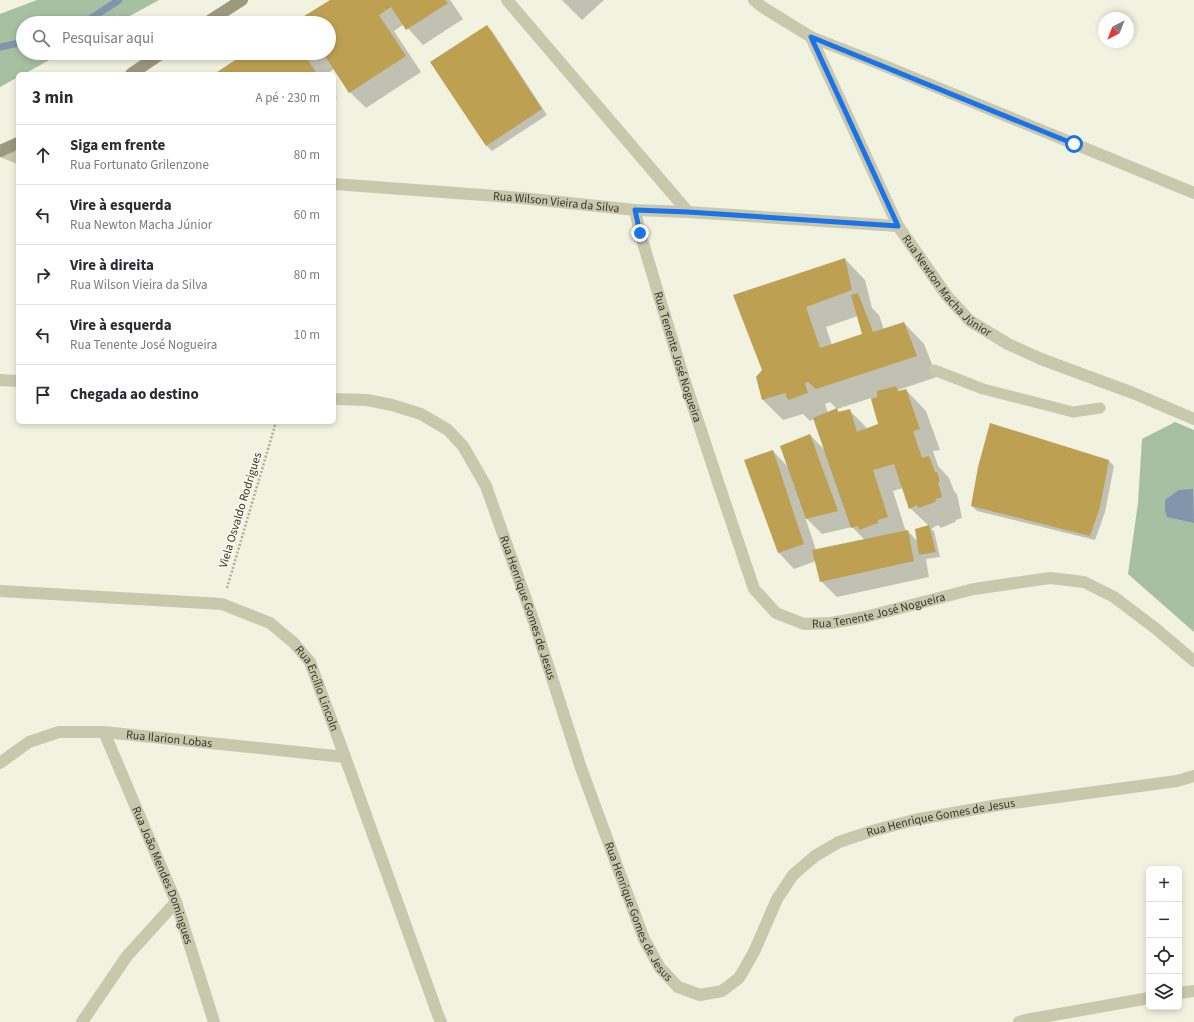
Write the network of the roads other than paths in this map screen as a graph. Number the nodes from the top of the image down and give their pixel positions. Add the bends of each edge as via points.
1 (232, 0) edge
2 (242, 0) edge
3 (507, 0) edge
4 (754, 0) edge
5 (219, 14) junction
6 (216, 16) edge
7 (811, 37) junction
8 (152, 60) edge
9 (134, 72) edge
10 (16, 144) edge
11 (0, 151) edge
12 (16, 157) edge
13 (336, 184) edge
14 (1194, 193) edge
15 (635, 210) junction
16 (688, 212) junction
17 (898, 226) junction
18 (934, 370) dead end
19 (0, 380) edge
20 (16, 381) edge
21 (336, 399) edge
22 (1100, 408) dead end
23 (1194, 419) edge
24 (0, 591) edge
25 (1194, 661) edge
26 (104, 732) junction
27 (345, 757) junction
28 (0, 763) edge
29 (1194, 776) edge
30 (176, 902) junction
31 (1194, 991) edge
32 (1182, 993) edge
33 (1146, 999) edge
34 (82, 1022) edge
35 (214, 1022) edge
36 (441, 1022) edge
37 (1019, 1022) edge

1 - 5 main road
2 - 5 main road
3 - 16 street
4 - 7 street
5 - 6 main road
7 - 14 street
7 - 17 street, Rua Newton Macha Júnior
8 - 9 main road
10 - 11 main road
11 - 12 street
13 - 15 street, Rua Wilson Vieira da Silva via 514,197
15 - 16 street, Rua Wilson Vieira da Silva
15 - 25 street, Rua Tenente José Nogueira via 684,379 754,589 776,613 804,624 831,623 865,617 974,589 1050,578 1084,582 1114,597
16 - 17 street, Rua Wilson Vieira da Silva
17 - 23 street, Rua Newton Macha Júnior via 947,296 970,321 1008,344 1041,359
18 - 22 lane via 982,389 1072,412
19 - 20 street
21 - 29 street, Rua Henrique Gomes de Jesus via 367,400 421,414 448,430 463,446 486,486 581,768 644,939 660,968 678,987 700,995 722,991 739,978 754,952 777,899 793,875 815,856 839,842 914,820 998,805 1177,781
24 - 27 street, Rua Ercílio Lincoln via 222,604 270,623 298,647 310,662
26 - 27 street, Rua Ilarion Lobas
26 - 28 street, Rua Ilarion Lobas via 59,732 29,742
26 - 30 street, Rua João Mendes Domingues
27 - 36 street, Rua Ercílio Lincoln
30 - 34 street via 126,956
30 - 35 street, Rua João Mendes Domingues
31 - 32 street
33 - 37 street

